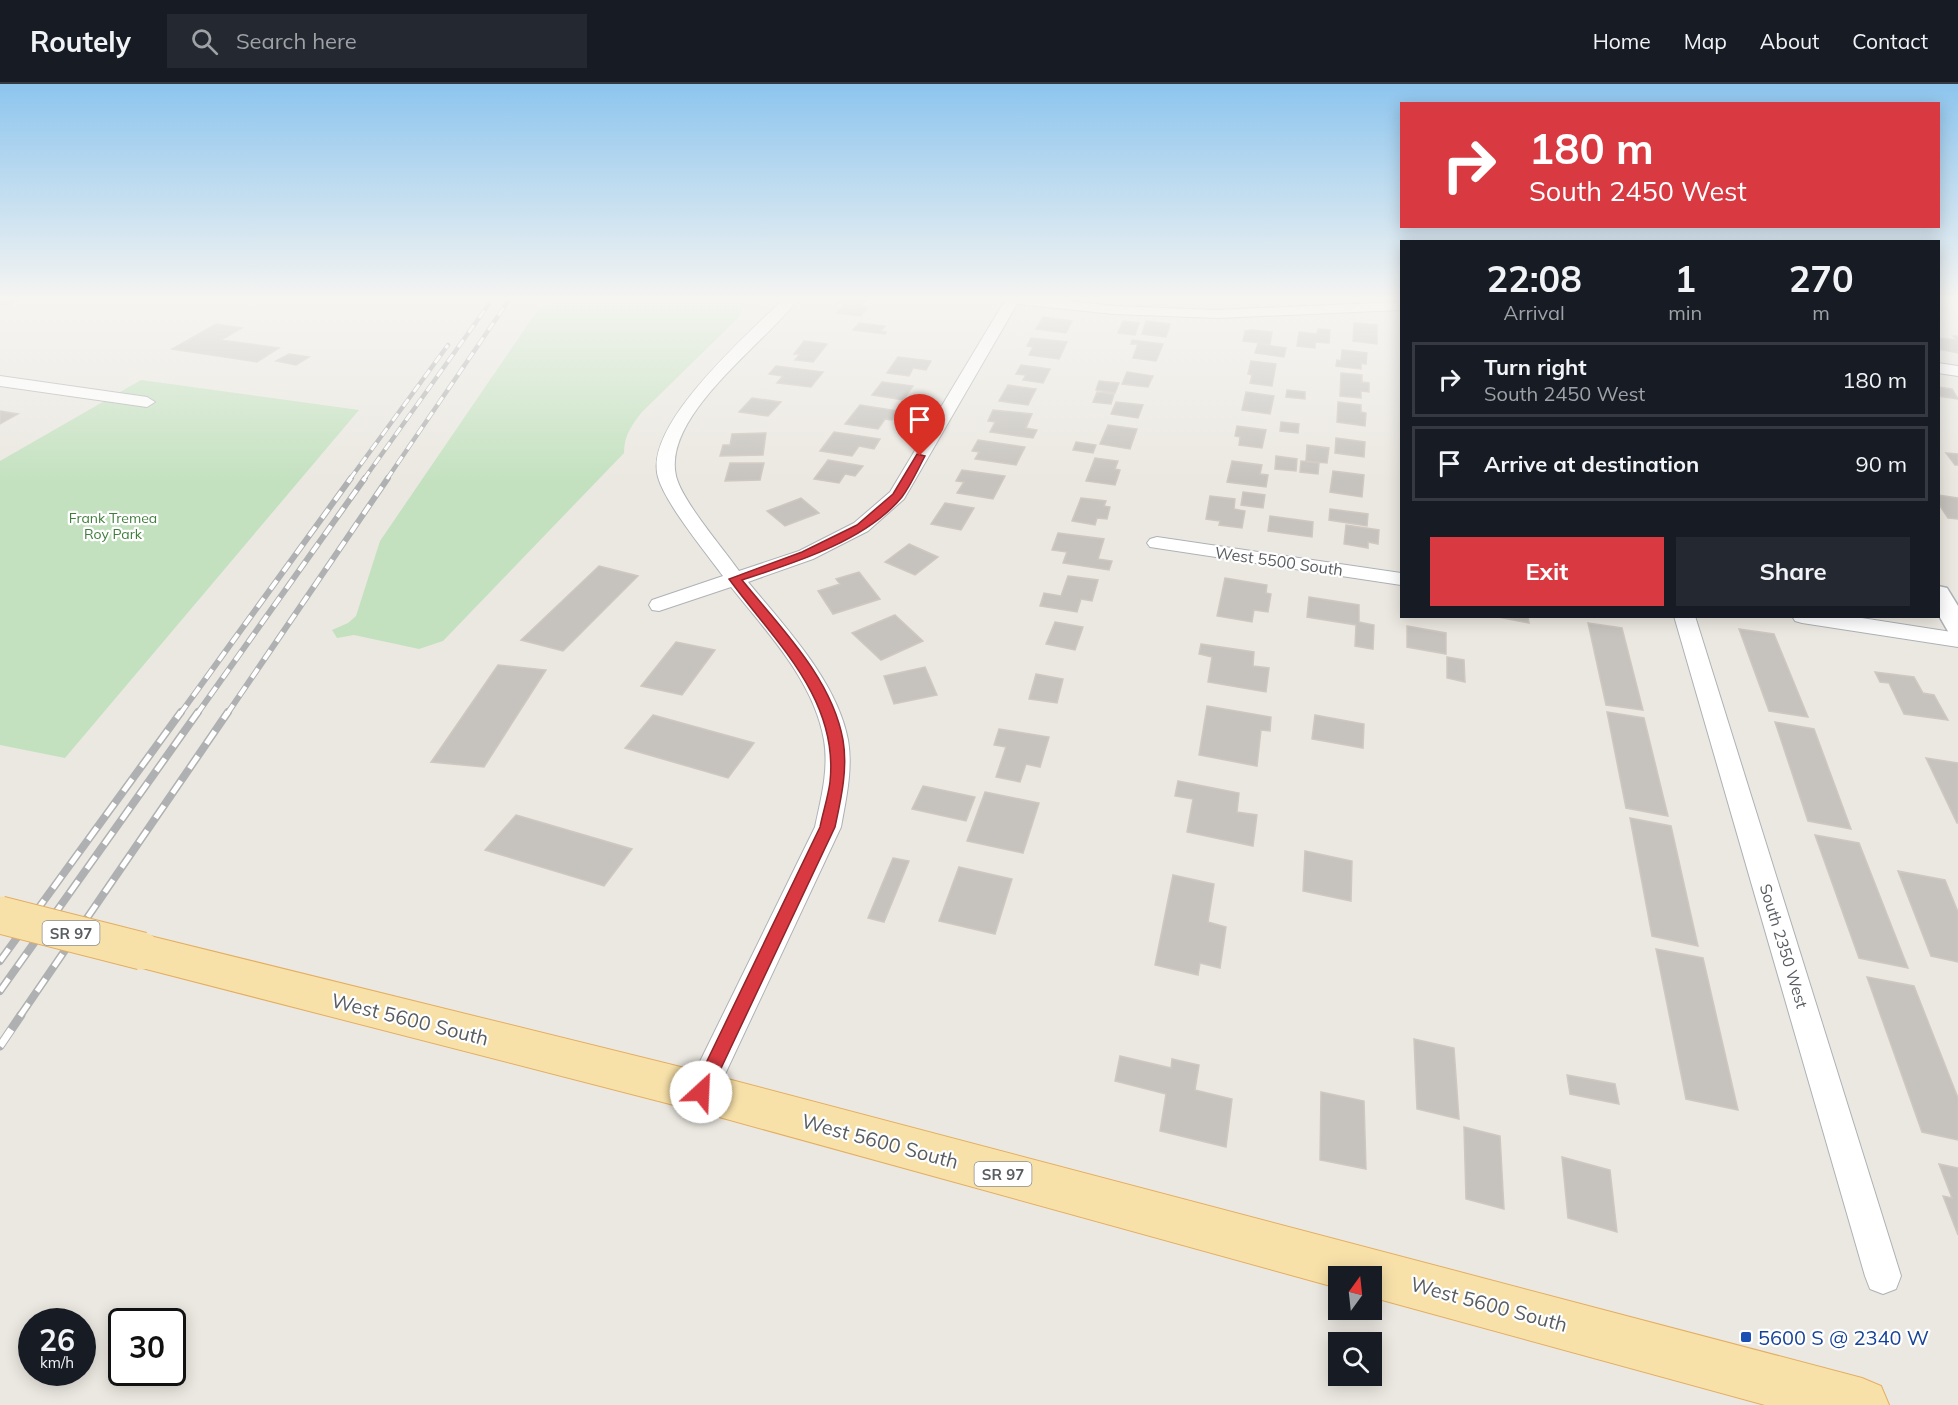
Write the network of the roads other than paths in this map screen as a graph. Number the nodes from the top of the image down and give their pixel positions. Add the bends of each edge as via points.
1 (734, 359) edge
2 (977, 359) edge
3 (1940, 368) edge
4 (1958, 370) edge
5 (0, 381) edge
6 (147, 402) dead end
7 (1157, 543) dead end
8 (735, 579) junction
9 (1400, 579) edge
10 (1940, 596) edge
11 (659, 605) dead end
12 (1685, 618) edge
13 (1815, 618) edge
14 (1958, 627) edge
15 (1958, 640) edge
16 (0, 915) edge
17 (701, 1092) junction
18 (1883, 1276) dead end
19 (1862, 1405) edge

1 - 8 street via 690,405 673,432 665,461 667,478 682,505
2 - 8 street via 897,495 852,532 806,555
3 - 4 street
5 - 6 street
7 - 9 street, West 5500 South
8 - 11 street
8 - 17 street via 797,656 824,701 836,740 837,782 828,827
10 - 14 street
12 - 18 street, South 2350 West
13 - 15 street
16 - 17 main road, West 5600 South / SR 97, bridge
17 - 19 main road, West 5600 South / SR 97

